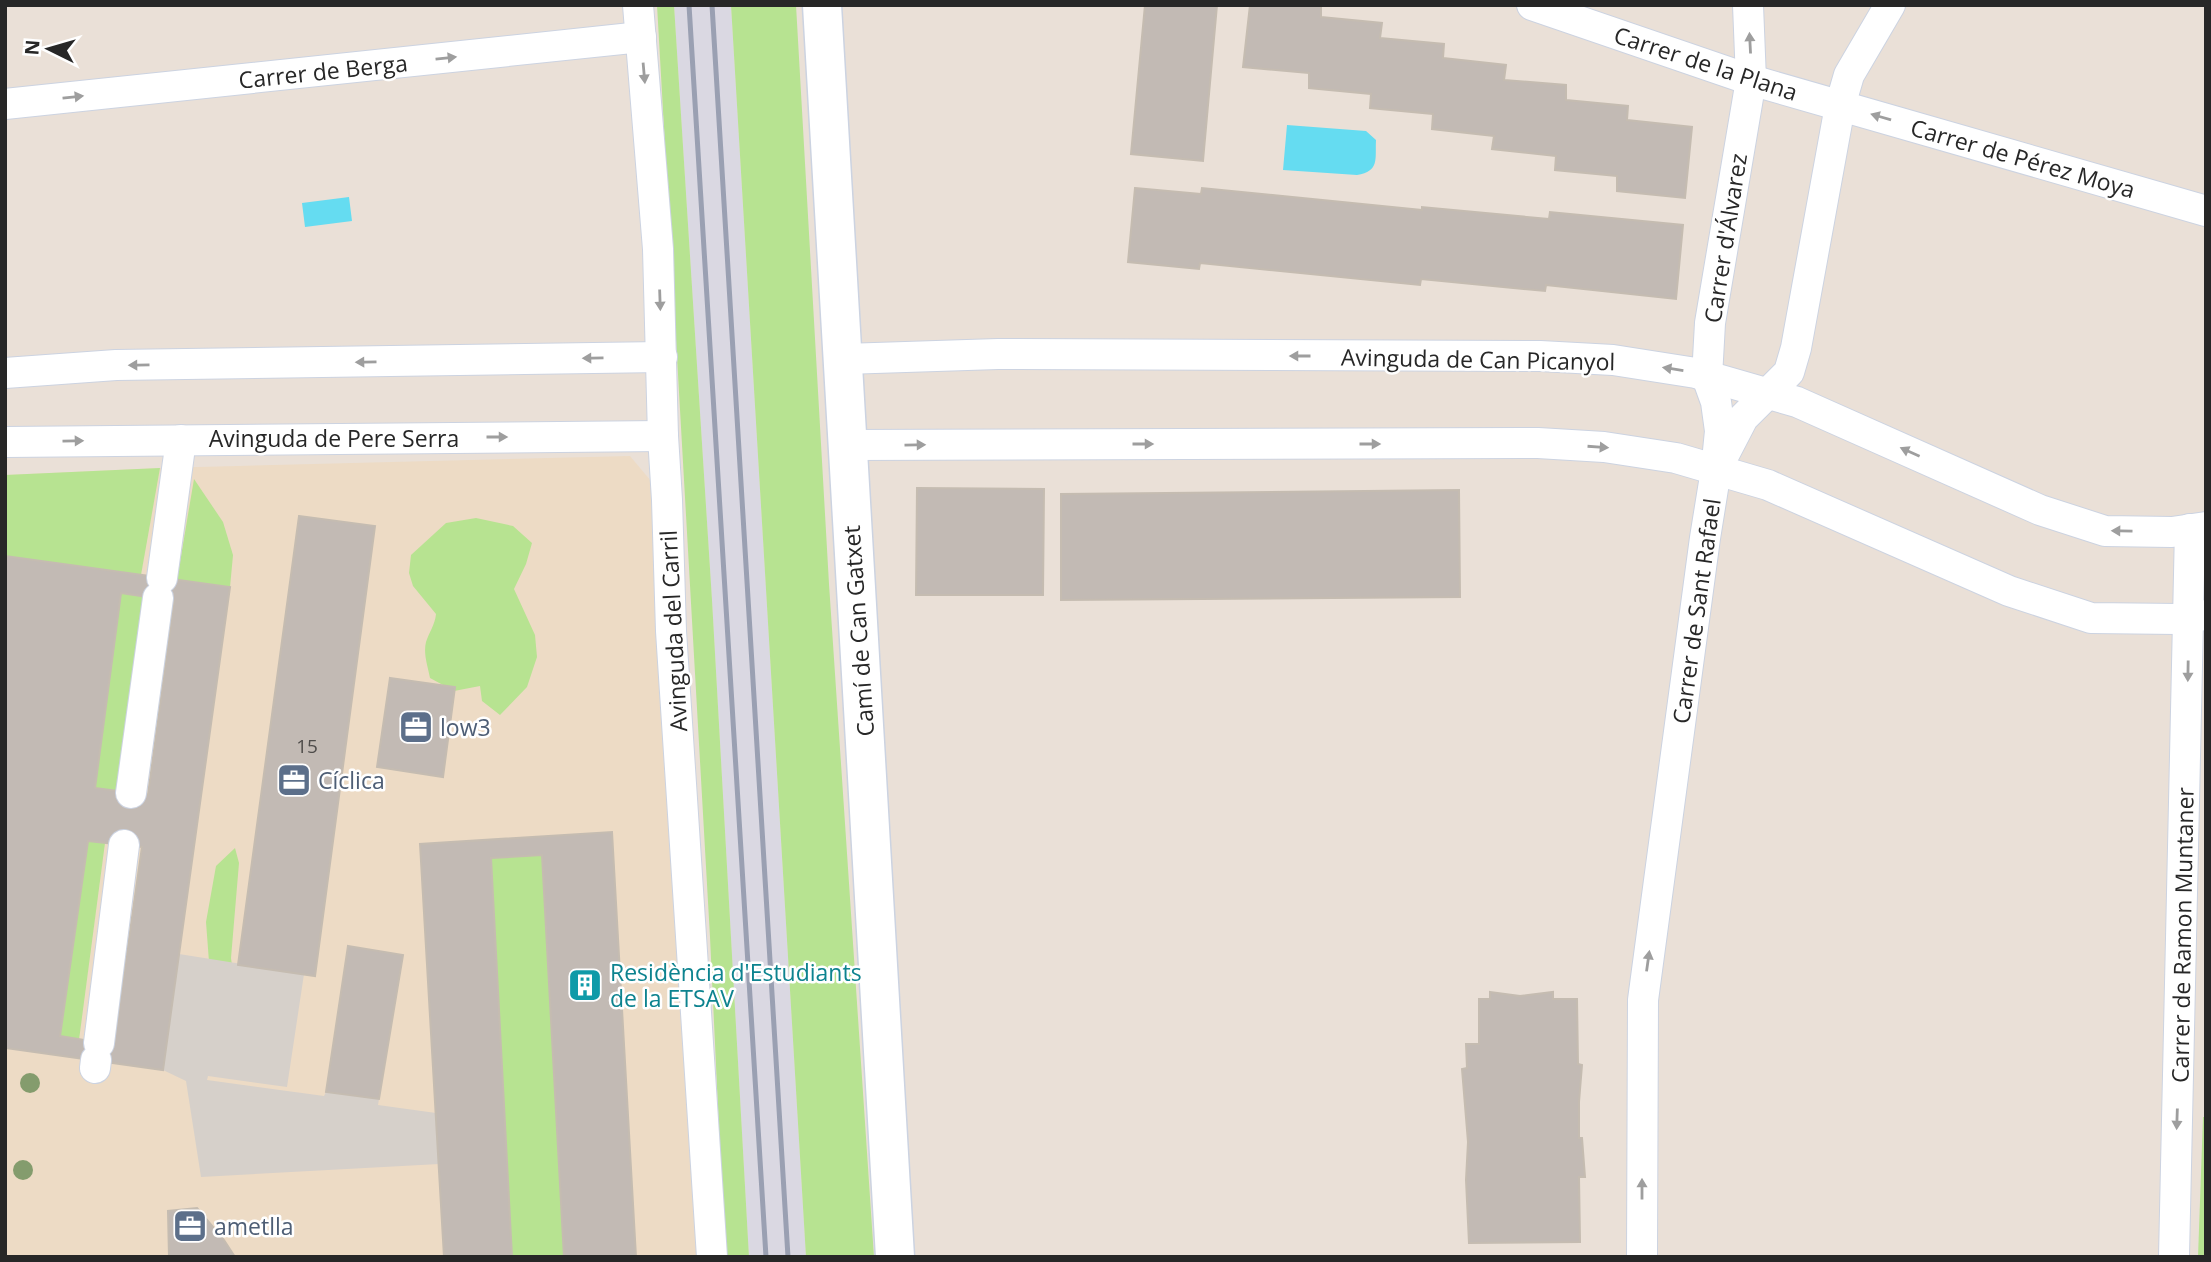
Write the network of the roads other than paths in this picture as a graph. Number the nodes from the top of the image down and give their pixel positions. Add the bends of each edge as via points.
1 (638, 5) edge
2 (822, 5) edge
3 (1532, 5) edge
4 (1748, 5) edge
5 (1890, 5) edge
6 (641, 37) junction
7 (1751, 80) junction
8 (5, 104) edge
9 (1840, 106) junction
10 (2206, 211) edge
11 (662, 357) junction
12 (844, 359) junction
13 (5, 373) edge
14 (1707, 376) junction
15 (1767, 394) junction
16 (663, 436) junction
17 (181, 440) junction
18 (5, 442) edge
19 (847, 445) junction
20 (1716, 470) junction
21 (2198, 528) edge
22 (2198, 616) edge
23 (131, 793) dead end
24 (124, 845) dead end
25 (97, 1057) dead end
26 (2192, 1082) edge
27 (712, 1257) edge
28 (895, 1257) edge
29 (1642, 1257) edge
30 (2174, 1257) edge

1 - 6 street, Avinguda del Carril
2 - 12 street, Camí de Can Gatxet
3 - 7 street, Carrer de la Plana
7 -> 4 street, Carrer d'Álvarez
5 - 9 street, Carrer de Sant Rafael via 1849,75
8 -> 6 street, Carrer de Berga
6 -> 11 street, Avinguda del Carril
7 - 9 street, Carrer de la Plana
7 - 14 street, Carrer d'Álvarez via 1710,323
10 -> 9 street, Carrer de Pérez Moya
9 - 15 street, Carrer de Sant Rafael via 1796,348 1788,372
11 -> 13 street via 130,365
11 - 16 street, Avinguda del Carril
14 -> 12 street, Avinguda de Can Picanyol via 1614,360 1540,356 998,354
12 - 19 street, Camí de Can Gatxet
14 - 15 street, Avinguda de Can Picanyol
14 - 20 street, Carrer d'Álvarez via 1720,430
15 - 20 street, Carrer de Sant Rafael via 1742,418
21 -> 15 street, Avinguda de Can Picanyol via 2105,531 2040,510 1797,402
17 -> 16 street, Avinguda de Pere Serra
16 - 27 street, Avinguda del Carril via 671,631
18 -> 17 street, Avinguda de Pere Serra
17 - 23 street
19 -> 20 street via 1538,443 1604,447 1676,458
19 - 28 street, Camí de Can Gatxet
20 - 22 street via 1768,485 2009,591 2091,618
29 -> 20 street, Carrer de Sant Rafael via 1643,1000
21 - 22 street, Carrer de Ramon Muntaner
22 -> 26 street, Carrer de Ramon Muntaner
24 - 25 street
26 -> 30 street, Carrer de Ramon Muntaner

